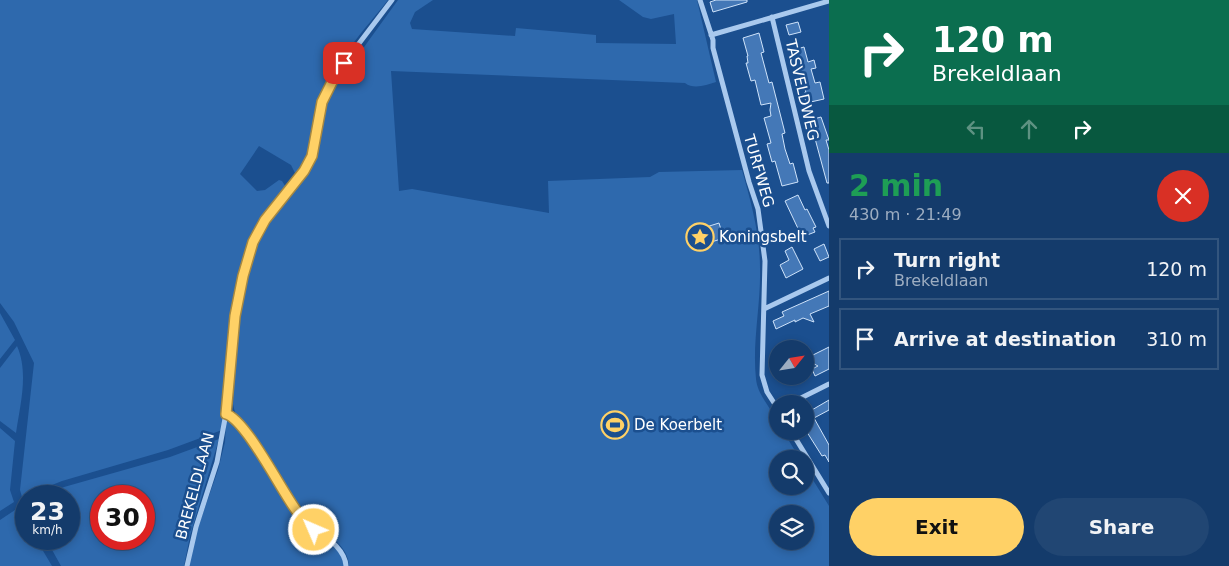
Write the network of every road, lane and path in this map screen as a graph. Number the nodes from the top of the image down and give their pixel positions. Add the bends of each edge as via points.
1 (392, 0) edge
2 (700, 0) edge
3 (829, 1) edge
4 (772, 17) junction
5 (711, 35) junction
6 (829, 226) edge
7 (829, 278) edge
8 (764, 309) junction
9 (829, 384) edge
10 (769, 395) edge
11 (807, 395) edge
12 (226, 414) junction
13 (797, 440) edge
14 (829, 493) edge
15 (187, 566) edge
16 (346, 566) edge

1 - 12 street, BREKELDLAAN via 335,76 322,102 312,156 265,220 253,242 235,316
2 - 5 street, TURFWEG
3 - 4 street
4 - 5 street
4 - 6 street, TASVELDWEG via 809,171
5 - 8 street, TURFWEG via 748,182 758,209 765,261
7 - 8 street
8 - 10 street, TURFWEG via 763,380
9 - 11 street
12 - 15 street, BREKELDLAAN via 217,462
12 - 16 street via 233,416 256,447 299,515 343,552
13 - 14 street

